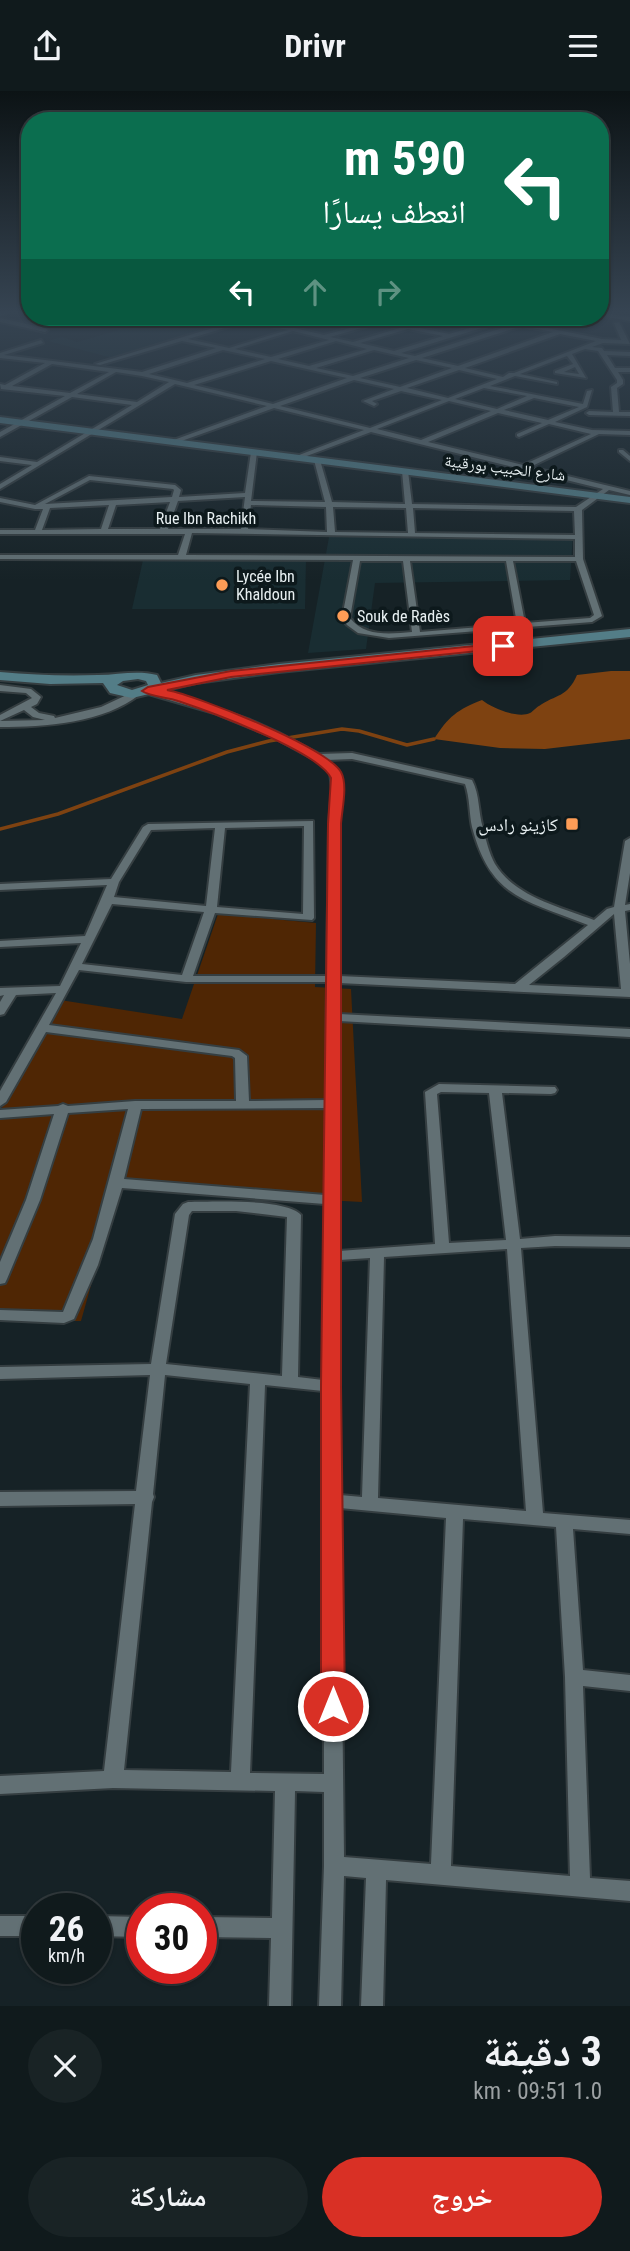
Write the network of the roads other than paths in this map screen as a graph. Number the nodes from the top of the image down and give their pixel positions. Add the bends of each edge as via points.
1 (58, 402) edge
2 (126, 402) edge
3 (141, 402) edge
4 (257, 402) edge
5 (283, 402) edge
6 (370, 402) edge
7 (438, 402) edge
8 (455, 402) edge
9 (517, 402) edge
10 (559, 402) edge
11 (588, 402) edge
12 (615, 402) edge
13 (138, 404) junction
14 (374, 404) dead end
15 (272, 406) junction
16 (587, 409) junction
17 (495, 411) junction
18 (616, 414) junction
19 (630, 414) edge
20 (0, 420) edge
21 (545, 422) junction
22 (21, 423) junction
23 (369, 429) junction
24 (90, 432) junction
25 (601, 433) junction
26 (630, 433) edge
27 (0, 435) edge
28 (519, 435) dead end
29 (173, 442) junction
30 (422, 442) junction
31 (621, 451) dead end
32 (254, 452) junction
33 (296, 458) junction
34 (0, 459) edge
35 (630, 459) edge
36 (317, 460) junction
37 (38, 464) junction
38 (524, 467) junction
39 (405, 471) junction
40 (630, 483) edge
41 (0, 487) edge
42 (623, 494) edge
43 (598, 496) junction
44 (175, 498) junction
45 (249, 499) junction
46 (0, 501) edge
47 (113, 502) junction
48 (329, 505) junction
49 (35, 506) junction
50 (47, 506) junction
51 (408, 507) junction
52 (578, 509) junction
53 (189, 531) junction
54 (38, 532) junction
55 (104, 532) junction
56 (163, 532) junction
57 (243, 532) junction
58 (0, 533) edge
59 (321, 534) junction
60 (331, 534) junction
61 (412, 534) junction
62 (577, 537) junction
63 (0, 557) edge
64 (250, 557) junction
65 (181, 558) junction
66 (234, 558) junction
67 (318, 558) junction
68 (357, 558) junction
69 (407, 558) junction
70 (509, 559) junction
71 (579, 559) junction
72 (522, 627) junction
73 (630, 633) edge
74 (416, 635) junction
75 (0, 676) edge
76 (115, 687) junction
77 (145, 687) junction
78 (0, 688) edge
79 (26, 707) junction
80 (0, 719) edge
81 (0, 724) edge
82 (316, 757) junction
83 (220, 825) junction
84 (630, 841) edge
85 (114, 882) junction
86 (0, 887) edge
87 (108, 900) junction
88 (624, 907) edge
89 (211, 909) junction
90 (596, 924) junction
91 (87, 939) junction
92 (0, 944) edge
93 (74, 966) junction
94 (186, 979) junction
95 (334, 979) junction
96 (516, 988) junction
97 (64, 989) junction
98 (6, 992) edge
99 (628, 993) edge
100 (0, 1011) edge
101 (333, 1017) junction
102 (42, 1028) junction
103 (630, 1033) edge
104 (495, 1089) junction
105 (551, 1090) dead end
106 (0, 1103) edge
107 (333, 1104) junction
108 (135, 1105) junction
109 (243, 1105) junction
110 (63, 1108) junction
111 (0, 1114) edge
112 (117, 1183) junction
113 (333, 1200) junction
114 (630, 1242) edge
115 (514, 1246) junction
116 (442, 1249) junction
117 (377, 1254) junction
118 (332, 1256) junction
119 (0, 1279) edge
120 (0, 1315) edge
121 (158, 1369) junction
122 (0, 1373) edge
123 (258, 1380) junction
124 (290, 1382) junction
125 (331, 1386) junction
126 (146, 1497) junction
127 (0, 1499) edge
128 (332, 1501) junction
129 (370, 1504) junction
130 (455, 1513) junction
131 (535, 1520) junction
132 (564, 1521) junction
133 (630, 1527) edge
134 (574, 1677) junction
135 (630, 1683) edge
136 (113, 1779) junction
137 (240, 1780) junction
138 (333, 1783) junction
139 (285, 1784) junction
140 (0, 1785) edge
141 (334, 1866) junction
142 (376, 1870) junction
143 (441, 1873) junction
144 (580, 1888) junction
145 (630, 1891) edge
146 (0, 1926) edge
147 (21, 1926) edge
148 (217, 1927) edge
149 (282, 1928) junction
150 (280, 2006) edge
151 (330, 2006) edge
152 (372, 2006) edge

1 - 22 street
2 - 13 street
3 - 13 street
4 - 15 street
5 - 15 street
6 - 14 street
7 - 23 street
8 - 17 street
9 - 17 street
10 - 16 street
11 - 16 street
12 - 18 street
13 - 24 street
15 - 23 street
15 - 29 street
16 - 18 street
16 - 21 street
16 - 25 street
17 - 21 street
17 - 30 street
18 - 19 street
20 - 22 street, شارع الحبيب بورقيبة
21 - 25 street
21 - 28 street
22 - 24 street, شارع الحبيب بورقيبة
22 - 27 street
23 - 30 street
23 - 33 street
24 - 29 street, شارع الحبيب بورقيبة
24 - 37 street
25 - 26 street
25 - 38 street
29 - 32 street, شارع الحبيب بورقيبة
30 - 38 street
31 - 35 street
32 - 33 street, شارع الحبيب بورقيبة
32 - 45 street
33 - 36 street, شارع الحبيب بورقيبة
34 - 37 street
36 - 39 street, شارع الحبيب بورقيبة
36 - 48 street
37 - 41 street
38 - 42 street
39 - 43 street, شارع الحبيب بورقيبة
39 - 51 street
40 - 42 street
42 - 43 street, شارع الحبيب بورقيبة
43 - 52 street
44 - 45 street
44 - 47 street
44 - 49 street via 175,487 89,478
44 - 56 street
45 - 48 street
45 - 57 street
46 - 49 street
47 - 50 street
47 - 55 street
48 - 51 street
48 - 60 street
49 - 50 street
50 - 54 street
51 - 52 street
51 - 61 street
52 - 62 street
53 - 56 street, Rue Ibn Rachikh
53 - 57 street, Rue Ibn Rachikh
53 - 65 street
54 - 55 street, Rue Ibn Rachikh
54 - 58 street, Rue Ibn Rachikh
55 - 56 street, Rue Ibn Rachikh
57 - 59 street, Rue Ibn Rachikh
57 - 64 street
57 - 66 street
59 - 60 street, Rue Ibn Rachikh
59 - 67 street
60 - 61 street, Rue Ibn Rachikh
61 - 62 street
62 - 71 street
63 - 65 street
64 - 66 street
64 - 67 street
65 - 66 street
67 - 68 street
68 - 69 street
68 - 74 street via 346,618 349,623 374,634
69 - 70 street
69 - 74 street
70 - 71 street
70 - 72 street
71 - 72 street via 597,617
72 - 74 street
73 - 77 street
75 - 76 street
76 - 77 street via 129,675
76 - 79 street via 100,707 72,716 42,718
77 - 81 street via 93,714
77 - 82 street via 283,739
78 - 79 street via 33,693 36,699
79 - 80 street
82 - 90 street via 352,756 469,782 474,817 491,867 501,880 515,891
82 - 95 street via 334,770 337,778
83 - 85 street via 148,827
83 - 89 street
83 - 89 street via 309,823 309,917
84 - 88 street
85 - 86 street
85 - 87 street
87 - 89 street
87 - 91 street
88 - 90 street
88 - 99 street
89 - 94 street
90 - 96 street
91 - 92 street
91 - 93 street
93 - 94 street
93 - 97 street
94 - 95 street
95 - 96 street
95 - 101 street
96 - 99 street
97 - 98 street
97 - 102 street
98 - 100 street
101 - 103 street
101 - 107 street
102 - 106 street
102 - 109 street via 235,1053 241,1056
104 - 105 street
104 - 115 street
104 - 116 street via 439,1088 430,1092
107 - 109 street
107 - 113 street
108 - 109 street
108 - 110 street
108 - 112 street
110 - 111 street
110 - 119 street via 33,1200
112 - 113 street
112 - 120 street via 67,1317
113 - 118 street
114 - 115 street via 555,1241
115 - 116 street
115 - 131 street
116 - 117 street
117 - 118 street
117 - 129 street
118 - 125 street
121 - 122 street
121 - 123 street
121 - 124 street via 184,1210 236,1206 287,1211 294,1215
121 - 126 street
123 - 124 street
123 - 137 street
124 - 125 street
125 - 128 street
126 - 127 street
126 - 136 street
128 - 129 street
128 - 138 street
129 - 130 street
130 - 131 street
130 - 143 street
131 - 132 street
132 - 133 street
132 - 134 street
134 - 135 street
134 - 144 street
136 - 137 street
136 - 140 street
137 - 139 street
138 - 139 street
138 - 141 street
139 - 149 street
141 - 142 street
141 - 151 street
142 - 143 street
142 - 152 street
143 - 144 street
144 - 145 street
146 - 147 street
148 - 149 street
149 - 150 street

